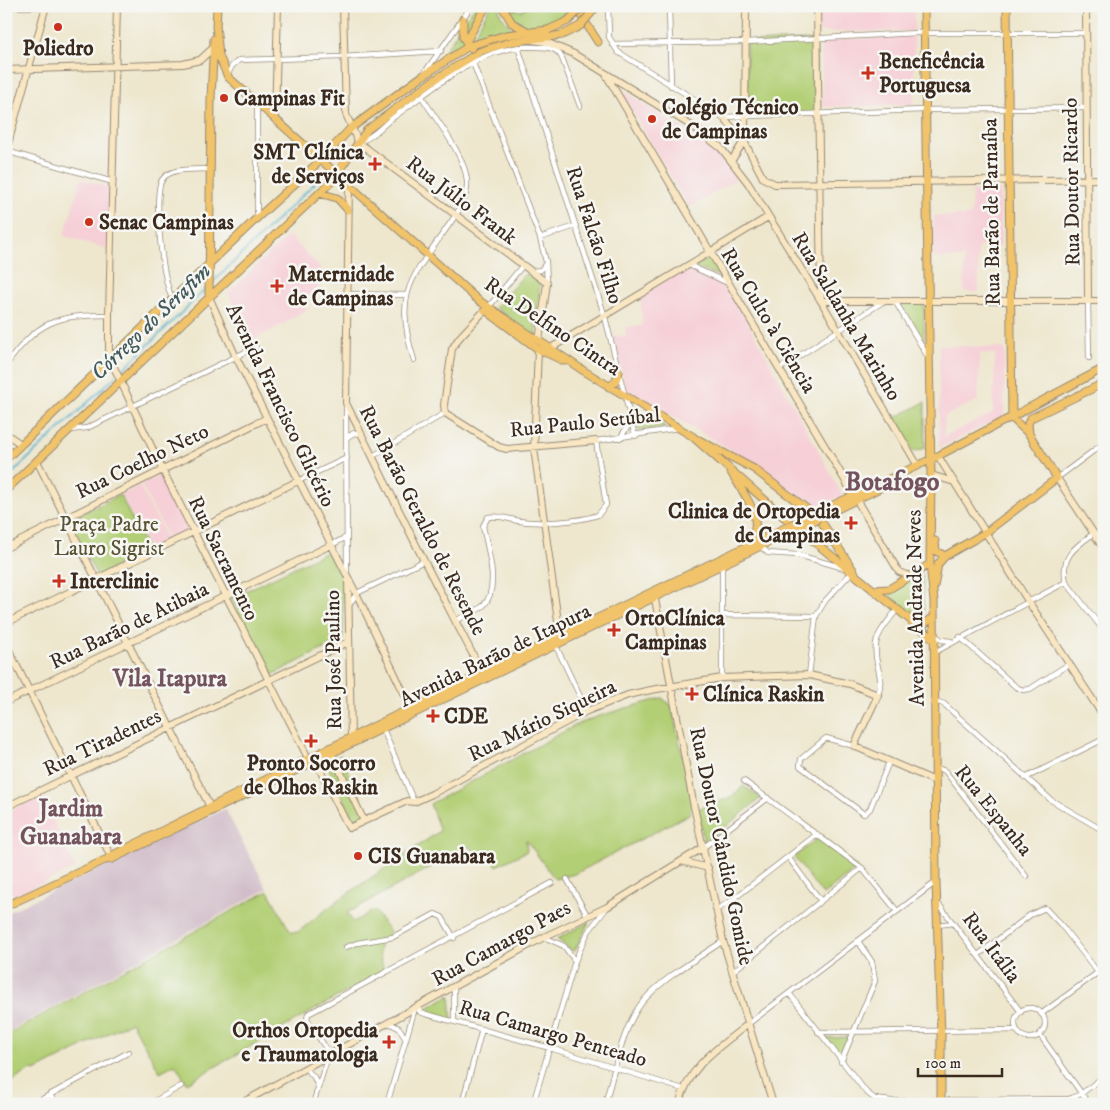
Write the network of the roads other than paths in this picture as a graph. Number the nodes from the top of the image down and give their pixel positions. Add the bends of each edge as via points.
1 (10, 6) edge
2 (108, 6) edge
3 (116, 6) edge
4 (217, 6) edge
5 (278, 6) edge
6 (343, 6) edge
7 (486, 6) edge
8 (502, 6) edge
9 (575, 6) edge
10 (583, 6) edge
11 (597, 6) edge
12 (608, 6) edge
13 (669, 6) edge
14 (746, 6) edge
15 (817, 6) edge
16 (924, 6) edge
17 (1007, 6) edge
18 (1086, 6) edge
19 (46, 7) edge
20 (469, 7) edge
21 (463, 19) junction
22 (216, 25) junction
23 (529, 32) junction
24 (1007, 32) junction
25 (924, 33) junction
26 (1086, 33) junction
27 (818, 37) junction
28 (531, 40) junction
29 (598, 42) dead end
30 (746, 42) junction
31 (670, 43) junction
32 (467, 44) junction
33 (612, 44) junction
34 (518, 47) junction
35 (213, 48) junction
36 (441, 51) junction
37 (481, 51) junction
38 (343, 57) junction
39 (278, 59) junction
40 (473, 63) junction
41 (116, 64) junction
42 (28, 68) junction
43 (6, 70) edge
44 (605, 72) junction
45 (228, 77) junction
46 (421, 77) junction
47 (672, 86) junction
48 (422, 97) junction
49 (257, 103) junction
50 (580, 106) dead end
51 (1085, 108) junction
52 (1007, 109) junction
53 (925, 110) junction
54 (818, 114) junction
55 (746, 116) junction
56 (723, 117) junction
57 (275, 119) junction
58 (351, 128) junction
59 (744, 141) junction
60 (358, 142) junction
61 (6, 151) edge
62 (321, 160) junction
63 (732, 160) junction
64 (210, 169) junction
65 (338, 174) junction
66 (1087, 179) junction
67 (1104, 179) edge
68 (927, 180) junction
69 (1008, 180) junction
70 (114, 182) junction
71 (349, 182) junction
72 (819, 183) junction
73 (319, 193) junction
74 (348, 210) junction
75 (456, 215) junction
76 (768, 217) junction
77 (257, 218) junction
78 (575, 226) junction
79 (540, 238) junction
80 (710, 252) junction
81 (428, 255) junction
82 (546, 262) junction
83 (523, 266) junction
84 (689, 266) junction
85 (208, 270) junction
86 (530, 271) junction
87 (548, 283) junction
88 (728, 283) junction
89 (209, 293) junction
90 (346, 294) junction
91 (406, 295) junction
92 (172, 300) junction
93 (885, 300) junction
94 (894, 300) junction
95 (927, 300) junction
96 (1010, 300) junction
97 (1088, 300) junction
98 (821, 301) junction
99 (1104, 301) edge
100 (487, 309) junction
101 (109, 315) junction
102 (605, 318) junction
103 (838, 332) junction
104 (538, 345) junction
105 (256, 347) dead end
106 (552, 348) junction
107 (236, 357) junction
108 (929, 358) junction
109 (1089, 358) dead end
110 (414, 360) dead end
111 (111, 361) junction
112 (6, 365) edge
113 (1104, 368) edge
114 (779, 369) junction
115 (584, 371) junction
116 (619, 372) junction
117 (121, 381) junction
118 (1104, 383) edge
119 (610, 387) junction
120 (626, 396) junction
121 (346, 402) junction
122 (132, 406) junction
123 (445, 414) junction
124 (267, 418) junction
125 (1012, 418) junction
126 (631, 422) junction
127 (679, 428) junction
128 (70, 430) junction
129 (6, 434) edge
130 (362, 434) junction
131 (1029, 434) junction
132 (635, 436) junction
133 (692, 436) junction
134 (346, 438) junction
135 (620, 438) junction
136 (596, 441) junction
137 (1104, 443) edge
138 (21, 444) junction
139 (534, 448) junction
140 (727, 453) junction
141 (373, 456) junction
142 (347, 458) junction
143 (934, 458) junction
144 (6, 459) edge
145 (37, 461) junction
146 (722, 461) junction
147 (918, 466) junction
148 (729, 467) junction
149 (162, 470) junction
150 (931, 475) junction
151 (1057, 478) junction
152 (298, 481) junction
153 (953, 482) junction
154 (6, 490) edge
155 (854, 497) junction
156 (817, 516) junction
157 (64, 517) junction
158 (931, 519) junction
159 (546, 522) junction
160 (194, 533) junction
161 (985, 533) junction
162 (1093, 534) junction
163 (1104, 536) edge
164 (347, 537) junction
165 (766, 540) junction
166 (331, 545) junction
167 (760, 546) junction
168 (6, 548) edge
169 (740, 549) junction
170 (1104, 549) edge
171 (945, 556) junction
172 (424, 562) junction
173 (930, 564) junction
174 (722, 565) junction
175 (848, 571) junction
176 (347, 574) junction
177 (910, 576) junction
178 (859, 579) junction
179 (95, 581) junction
180 (1066, 582) junction
181 (934, 587) junction
182 (872, 590) junction
183 (356, 593) junction
184 (654, 595) junction
185 (225, 596) junction
186 (1028, 601) junction
187 (348, 608) junction
188 (897, 609) junction
189 (723, 615) junction
190 (816, 616) junction
191 (934, 616) junction
192 (456, 621) junction
193 (912, 623) junction
194 (6, 624) edge
195 (1104, 631) edge
196 (560, 636) junction
197 (960, 637) junction
198 (934, 638) junction
199 (954, 640) junction
200 (348, 642) junction
201 (6, 644) edge
202 (127, 644) junction
203 (555, 644) junction
204 (934, 652) junction
205 (1069, 664) junction
206 (809, 675) junction
207 (484, 676) junction
208 (722, 678) junction
209 (267, 681) junction
210 (671, 686) junction
211 (28, 692) junction
212 (878, 695) junction
213 (935, 700) junction
214 (6, 702) edge
215 (411, 708) junction
216 (587, 711) junction
217 (1104, 717) edge
218 (168, 728) junction
219 (382, 729) junction
220 (1104, 739) edge
221 (352, 741) junction
222 (854, 746) junction
223 (332, 754) junction
224 (308, 758) junction
225 (316, 762) junction
226 (889, 762) junction
227 (935, 767) junction
228 (69, 776) junction
229 (1025, 778) junction
230 (935, 781) junction
231 (744, 782) dead end
232 (768, 798) junction
233 (414, 802) junction
234 (6, 807) edge
235 (211, 809) junction
236 (364, 821) junction
237 (1104, 831) edge
238 (817, 834) junction
239 (704, 847) junction
240 (788, 857) junction
241 (109, 859) junction
242 (680, 861) junction
243 (708, 868) junction
244 (862, 868) junction
245 (1026, 876) dead end
246 (567, 879) dead end
247 (936, 882) junction
248 (552, 883) dead end
249 (6, 896) edge
250 (821, 901) junction
251 (937, 902) junction
252 (8, 905) edge
253 (607, 907) junction
254 (716, 910) junction
255 (897, 911) junction
256 (587, 915) junction
257 (954, 923) junction
258 (937, 925) junction
259 (544, 937) junction
260 (454, 938) junction
261 (723, 941) junction
262 (858, 941) junction
263 (346, 947) dead end
264 (978, 955) junction
265 (575, 961) junction
266 (1104, 968) edge
267 (732, 972) junction
268 (1098, 972) junction
269 (1104, 980) edge
270 (454, 988) junction
271 (789, 993) junction
272 (416, 1008) junction
273 (1021, 1012) junction
274 (1042, 1014) junction
275 (454, 1021) junction
276 (389, 1022) junction
277 (748, 1024) junction
278 (482, 1029) junction
279 (855, 1030) junction
280 (940, 1030) junction
281 (1016, 1030) junction
282 (818, 1032) junction
283 (1040, 1035) junction
284 (406, 1039) junction
285 (550, 1048) junction
286 (129, 1052) dead end
287 (330, 1053) junction
288 (841, 1062) junction
289 (615, 1067) junction
290 (306, 1069) junction
291 (1104, 1076) edge
292 (181, 1086) dead end
293 (318, 1087) junction
294 (683, 1089) junction
295 (50, 1094) junction
296 (1081, 1094) junction
297 (940, 1103) edge
298 (33, 1104) edge
299 (55, 1104) edge
300 (150, 1104) edge
301 (240, 1104) edge
302 (313, 1104) edge
303 (387, 1104) edge
304 (462, 1104) edge
305 (533, 1104) edge
306 (605, 1104) edge
307 (679, 1104) edge
308 (773, 1104) edge
309 (1089, 1104) edge

1 - 19 street
2 - 19 street
3 - 41 street, Rua Sacramento
4 - 22 main road, Avenida Francisco Glicério
5 - 39 street
6 - 38 street
7 - 32 main road
8 - 23 main road via 512,23
9 - 29 main road
10 - 23 main road, bridge via 568,21 548,30
11 - 28 main road, bridge via 580,26 562,35
12 - 33 street
13 - 31 street
14 - 30 street
15 - 27 street
16 - 25 main road, Avenida Andrade Neves
17 - 24 main road, Rua Barão de Parnaíba
18 - 26 street, Rua Doutor Ricardo
19 - 42 street
20 - 21 street
21 - 32 main road via 461,31
21 - 36 street
22 - 35 main road, Avenida Francisco Glicério
22 - 45 main road, Rua Delfino Cintra via 219,56
23 - 32 main road
24 - 25 street
24 - 26 street
24 - 52 main road, Rua Barão de Parnaíba
25 - 27 street
25 - 53 main road, Avenida Andrade Neves
26 - 51 street, Rua Doutor Ricardo
27 - 30 street
27 - 54 street
28 - 37 main road via 510,42
28 - 44 street, Rua Saldanha Marinho via 559,47
30 - 31 street
30 - 55 street
31 - 33 street
31 - 47 street
32 - 37 main road
32 - 46 main road
33 - 47 street via 624,57
34 - 40 street via 500,49
34 - 50 street via 546,47 560,54
34 - 78 street, Rua Falcão Filho
35 - 41 street via 194,62
35 - 64 main road, Avenida Francisco Glicério
36 - 38 street
36 - 46 street
37 - 60 main road via 431,82 367,130
38 - 39 street
38 - 58 street via 346,114
39 - 45 street via 239,60 232,66
39 - 57 street
40 - 48 street
40 - 79 street
41 - 42 street
41 - 70 street, Rua Sacramento
42 - 43 street
42 - 61 street
44 - 63 street, Rua Saldanha Marinho via 711,139
44 - 80 street, Rua Culto à Ciência
45 - 49 main road, Rua Delfino Cintra
46 - 58 main road
47 - 56 street
48 - 60 street
48 - 75 street via 465,170 464,202
49 - 57 main road, Rua Delfino Cintra
49 - 77 street
51 - 52 street
51 - 66 street, Rua Doutor Ricardo
52 - 53 street
52 - 69 main road, Rua Barão de Parnaíba
53 - 54 street
53 - 68 main road, Avenida Andrade Neves
54 - 55 street
54 - 72 street
55 - 56 street
55 - 59 street
56 - 59 street
57 - 62 main road, Rua Delfino Cintra
58 - 60 street
58 - 62 main road
59 - 63 street
59 - 72 street via 763,178 770,183
60 - 65 main road
60 - 75 street, Rua Júlio Frank
61 - 70 street
62 - 65 main road, Rua Delfino Cintra
62 - 77 main road
63 - 76 street, Rua Saldanha Marinho
64 - 85 main road, Avenida Francisco Glicério
64 - 92 street via 168,173 160,184 163,271
65 - 71 main road, Rua Delfino Cintra
65 - 73 main road
66 - 67 street
66 - 69 street
66 - 97 street, Rua Doutor Ricardo
68 - 69 street
68 - 72 street
68 - 95 main road, Avenida Andrade Neves
69 - 96 main road, Rua Barão de Parnaíba
70 - 101 street, Rua Sacramento
71 - 74 street, Rua José Paulino
71 - 81 main road, Rua Delfino Cintra
72 - 98 street
73 - 74 main road via 337,198
73 - 89 main road
74 - 90 street, Rua José Paulino
75 - 81 street
75 - 83 street, Rua Júlio Frank
76 - 80 street
76 - 98 street, Rua Saldanha Marinho
77 - 85 main road
78 - 79 street
78 - 102 street, Rua Falcão Filho
79 - 82 street
80 - 84 street
80 - 88 street, Rua Culto à Ciência
81 - 91 street via 414,275
81 - 100 main road, Rua Delfino Cintra
82 - 86 street via 539,271
82 - 87 street
83 - 86 street, Rua Júlio Frank
83 - 100 street
84 - 88 street
84 - 102 street
85 - 89 main road, Avenida Francisco Glicério
85 - 92 main road
86 - 87 street, Rua Júlio Frank
87 - 104 street
88 - 114 street, Rua Culto à Ciência
89 - 107 street, Avenida Francisco Glicério
89 - 117 main road
90 - 91 street
90 - 121 street, Rua José Paulino
91 - 110 street via 405,332
92 - 111 main road
93 - 94 street
93 - 98 street
93 - 103 street
94 - 95 street
94 - 108 street
95 - 96 street
95 - 108 main road, Avenida Andrade Neves
96 - 97 street
96 - 125 main road, Rua Barão de Parnaíba
97 - 99 street
97 - 109 street, Rua Doutor Ricardo
98 - 103 street, Rua Saldanha Marinho
100 - 104 main road, Rua Delfino Cintra
100 - 123 street via 452,349
101 - 111 street, Rua Sacramento
101 - 112 street via 63,318 40,327 21,343
102 - 106 street
102 - 116 street, Rua Falcão Filho
103 - 114 street
103 - 147 street, Rua Saldanha Marinho
104 - 106 main road, Rua Delfino Cintra
104 - 115 main road
104 - 139 street
105 - 107 street
106 - 115 main road, Rua Delfino Cintra
107 - 122 street
107 - 124 street, Avenida Francisco Glicério
108 - 143 main road, Avenida Andrade Neves
111 - 117 street, Rua Sacramento
111 - 138 main road
113 - 125 main road, Avenida Barão de Itapura
114 - 155 street, Rua Culto à Ciência
115 - 119 main road, Rua Delfino Cintra
116 - 119 main road
116 - 120 street, Rua Falcão Filho
117 - 122 street, Rua Sacramento
117 - 128 main road
118 - 131 main road via 1031,418
119 - 120 main road, Rua Delfino Cintra
120 - 126 street, Rua Falcão Filho
120 - 127 main road, Rua Delfino Cintra
121 - 130 street, Rua Barão Geraldo de Resende
121 - 134 street, Rua José Paulino
122 - 128 street via 87,428
122 - 149 street, Rua Sacramento
123 - 139 street, Rua Paulo Setúbal via 499,447 514,450
123 - 141 street
124 - 149 street, Rua Coelho Neto
124 - 152 street, Avenida Francisco Glicério
125 - 131 main road
125 - 143 main road, Avenida Barão de Itapura
126 - 132 street, Rua Falcão Filho
126 - 135 street
127 - 132 street, Rua Paulo Setúbal
127 - 133 main road, Rua Delfino Cintra
128 - 145 main road
129 - 138 street
130 - 134 street via 354,433
130 - 141 street, Rua Barão Geraldo de Resende
131 - 151 main road
132 - 135 street, Rua Paulo Setúbal
133 - 140 main road
133 - 146 main road, Rua Delfino Cintra
134 - 142 street, Rua José Paulino
135 - 136 street, Rua Paulo Setúbal
136 - 139 street, Rua Paulo Setúbal
136 - 159 street via 606,505 604,510 592,517
137 - 151 street
138 - 144 main road
139 - 159 street
140 - 146 main road
140 - 156 main road
141 - 172 street, Rua Barão Geraldo de Resende
142 - 152 street
142 - 164 street, Rua José Paulino
143 - 147 main road, Avenida Barão de Itapura
143 - 150 main road, Avenida Andrade Neves
143 - 153 street
145 - 154 main road
145 - 157 street
146 - 148 main road, Rua Delfino Cintra
147 - 155 main road, Avenida Barão de Itapura via 888,484
148 - 169 main road via 754,512 752,538
148 - 175 main road, Rua Delfino Cintra
149 - 157 street, Rua Coelho Neto
149 - 160 street, Rua Sacramento
150 - 153 street
150 - 158 main road, Avenida Andrade Neves
151 - 161 main road
151 - 162 street
152 - 160 street
152 - 166 street, Avenida Francisco Glicério
153 - 161 street
155 - 156 main road, Avenida Barão de Itapura
155 - 177 street, Rua Culto à Ciência via 899,572
156 - 165 main road, Avenida Barão de Itapura, bridge
156 - 178 main road
157 - 168 street, Rua Coelho Neto
157 - 179 street
158 - 171 main road via 935,526 935,548
158 - 173 main road, Avenida Andrade Neves
159 - 192 street via 497,516 484,522 491,568 489,598 482,606
159 - 196 street
160 - 179 street
160 - 185 street, Rua Sacramento
161 - 171 main road
161 - 186 street
162 - 163 street
162 - 170 street
162 - 180 street via 1068,555 1064,574
164 - 166 street, Rua Barão de Atibaia
164 - 176 street, Rua José Paulino
165 - 167 main road, Avenida Barão de Itapura
165 - 169 main road, Avenida Barão de Itapura
166 - 176 street, Avenida Francisco Glicério
166 - 185 street, Rua Barão de Atibaia
167 - 174 main road, Avenida Barão de Itapura
167 - 175 street via 768,553 798,555
169 - 184 main road, Avenida Barão de Itapura
171 - 181 main road via 938,564
172 - 183 street
172 - 192 street, Rua Barão Geraldo de Resende
173 - 177 main road
173 - 181 main road, Avenida Andrade Neves
174 - 184 main road, Avenida Barão de Itapura
174 - 189 street
175 - 178 main road, Rua Delfino Cintra
175 - 190 street
176 - 183 street, Avenida Francisco Glicério
176 - 187 street, Rua José Paulino
177 - 182 main road via 889,589
178 - 182 main road, Rua Delfino Cintra
179 - 194 street
179 - 202 street
180 - 186 street
180 - 195 street
181 - 191 main road, Avenida Andrade Neves
182 - 188 main road, Rua Delfino Cintra
183 - 187 street
183 - 215 street, Avenida Francisco Glicério
184 - 196 main road, Avenida Barão de Itapura
184 - 203 main road, Avenida Barão de Itapura
184 - 210 street, Rua Doutor Cândido Gomide
185 - 202 street, Rua Barão de Atibaia
185 - 209 street, Rua Sacramento
186 - 197 street
186 - 205 street
187 - 200 street, Rua José Paulino
188 - 193 main road, Rua Delfino Cintra
188 - 212 street via 880,632 876,644 876,662 882,682
189 - 190 street
189 - 208 street
190 - 206 street
191 - 193 main road via 924,624
191 - 198 main road, Avenida Andrade Neves
192 - 207 street, Rua Barão Geraldo de Resende
193 - 198 main road, Rua Delfino Cintra
196 - 207 main road, Avenida Barão de Itapura
197 - 199 street
197 - 205 street via 1023,690 1030,689
198 - 199 street
198 - 204 main road, Avenida Andrade Neves
199 - 204 street
200 - 209 street, Rua Tiradentes
200 - 221 street, Rua José Paulino
201 - 211 street
202 - 211 street, Rua Barão de Atibaia
202 - 218 street
203 - 207 main road, Avenida Barão de Itapura
203 - 216 street
204 - 213 main road, Avenida Andrade Neves
205 - 217 street
206 - 208 street, Rua Mário Siqueira
206 - 212 street, Rua Mário Siqueira via 850,684
207 - 215 main road, Avenida Barão de Itapura
207 - 219 main road, Avenida Barão de Itapura
208 - 210 street, Rua Mário Siqueira
209 - 218 street, Rua Tiradentes
209 - 224 street, Rua Sacramento
210 - 216 street, Rua Mário Siqueira via 628,695
210 - 239 street, Rua Doutor Cândido Gomide
211 - 214 street, Rua Barão de Atibaia
211 - 228 street
212 - 222 street
213 - 227 main road, Avenida Andrade Neves
213 - 229 street via 944,704
215 - 221 main road, Avenida Barão de Itapura
216 - 233 street, Rua Mário Siqueira
218 - 228 street, Rua Tiradentes
218 - 235 street
219 - 221 main road, Avenida Barão de Itapura
219 - 233 street
220 - 229 street
221 - 223 main road, Avenida Barão de Itapura
221 - 224 main road, Avenida Barão de Itapura
222 - 226 street
222 - 226 street via 826,738 801,760 800,766 862,814 870,809
223 - 225 main road, Avenida Barão de Itapura
223 - 236 street
224 - 225 street
224 - 235 main road, Avenida Barão de Itapura
225 - 235 main road, Avenida Barão de Itapura
225 - 236 street, Rua Mário Siqueira via 349,828
226 - 230 street
227 - 230 main road, Avenida Andrade Neves
227 - 245 street, Rua Espanha via 945,771
228 - 234 street, Rua Tiradentes
228 - 241 street
229 - 237 street via 1061,807
230 - 247 main road, Avenida Andrade Neves
231 - 232 street
232 - 238 street
232 - 239 street, Rua Camargo Paes
233 - 236 street, Rua Mário Siqueira via 407,801
235 - 241 main road, Avenida Barão de Itapura
238 - 240 street
238 - 244 street
239 - 242 street, Rua Camargo Paes
239 - 243 street, Rua Doutor Cândido Gomide
240 - 250 street
240 - 254 street
241 - 252 main road, Avenida Barão de Itapura
242 - 243 street
242 - 253 street, Rua Camargo Paes
243 - 254 street, Rua Doutor Cândido Gomide
244 - 250 street
244 - 255 street
246 - 256 street
247 - 251 main road, Avenida Andrade Neves
247 - 255 street
248 - 260 street
249 - 252 street
250 - 267 street
251 - 257 street, Rua Itália
251 - 258 main road, Avenida Andrade Neves
253 - 256 street, Rua Camargo Paes
253 - 265 street via 594,922
254 - 261 street, Rua Doutor Cândido Gomide
255 - 262 street
256 - 259 street, Rua Camargo Paes
257 - 258 street
257 - 264 street, Rua Itália
258 - 280 main road, Avenida Andrade Neves
259 - 265 street via 564,946
259 - 270 street, Rua Camargo Paes
260 - 263 street via 437,914 393,937
260 - 287 street via 308,1014 307,1019
261 - 267 street, Rua Doutor Cândido Gomide
261 - 289 street via 644,1000 629,1028
262 - 271 street
262 - 279 street via 872,962 874,980
264 - 268 street via 1045,908
264 - 273 street, Rua Itália
265 - 285 street
266 - 268 street
267 - 277 street, Rua Doutor Cândido Gomide
268 - 269 street
268 - 274 street
270 - 272 street, Rua Camargo Paes
270 - 275 street
271 - 277 street
271 - 282 street
272 - 275 street, Rua Camargo Penteado
272 - 276 street, Rua Camargo Paes
272 - 284 street
273 - 274 street via 1032,1009
273 - 281 street via 1015,1022
274 - 283 street via 1044,1027
275 - 278 street, Rua Camargo Penteado
276 - 284 street via 400,1028
276 - 287 street, Rua Camargo Paes
277 - 294 street via 701,1062
277 - 308 street, Rua Doutor Cândido Gomide
278 - 285 street, Rua Camargo Penteado
278 - 304 street
279 - 280 street
279 - 282 street
279 - 288 street
280 - 281 street
280 - 297 main road, Avenida Andrade Neves
281 - 283 street via 1027,1038
282 - 288 street
283 - 296 street
284 - 303 street
285 - 289 street, Rua Camargo Penteado
285 - 305 street
286 - 295 street
287 - 290 street, Rua Camargo Paes
287 - 293 street
288 - 297 street via 875,1099
289 - 294 street, Rua Camargo Penteado
289 - 306 street
290 - 293 street via 314,1076
290 - 301 street, Rua Camargo Paes
291 - 296 street
292 - 300 street
293 - 302 street
294 - 307 street
295 - 298 street
295 - 299 street
296 - 297 street via 1063,1099
296 - 309 street

